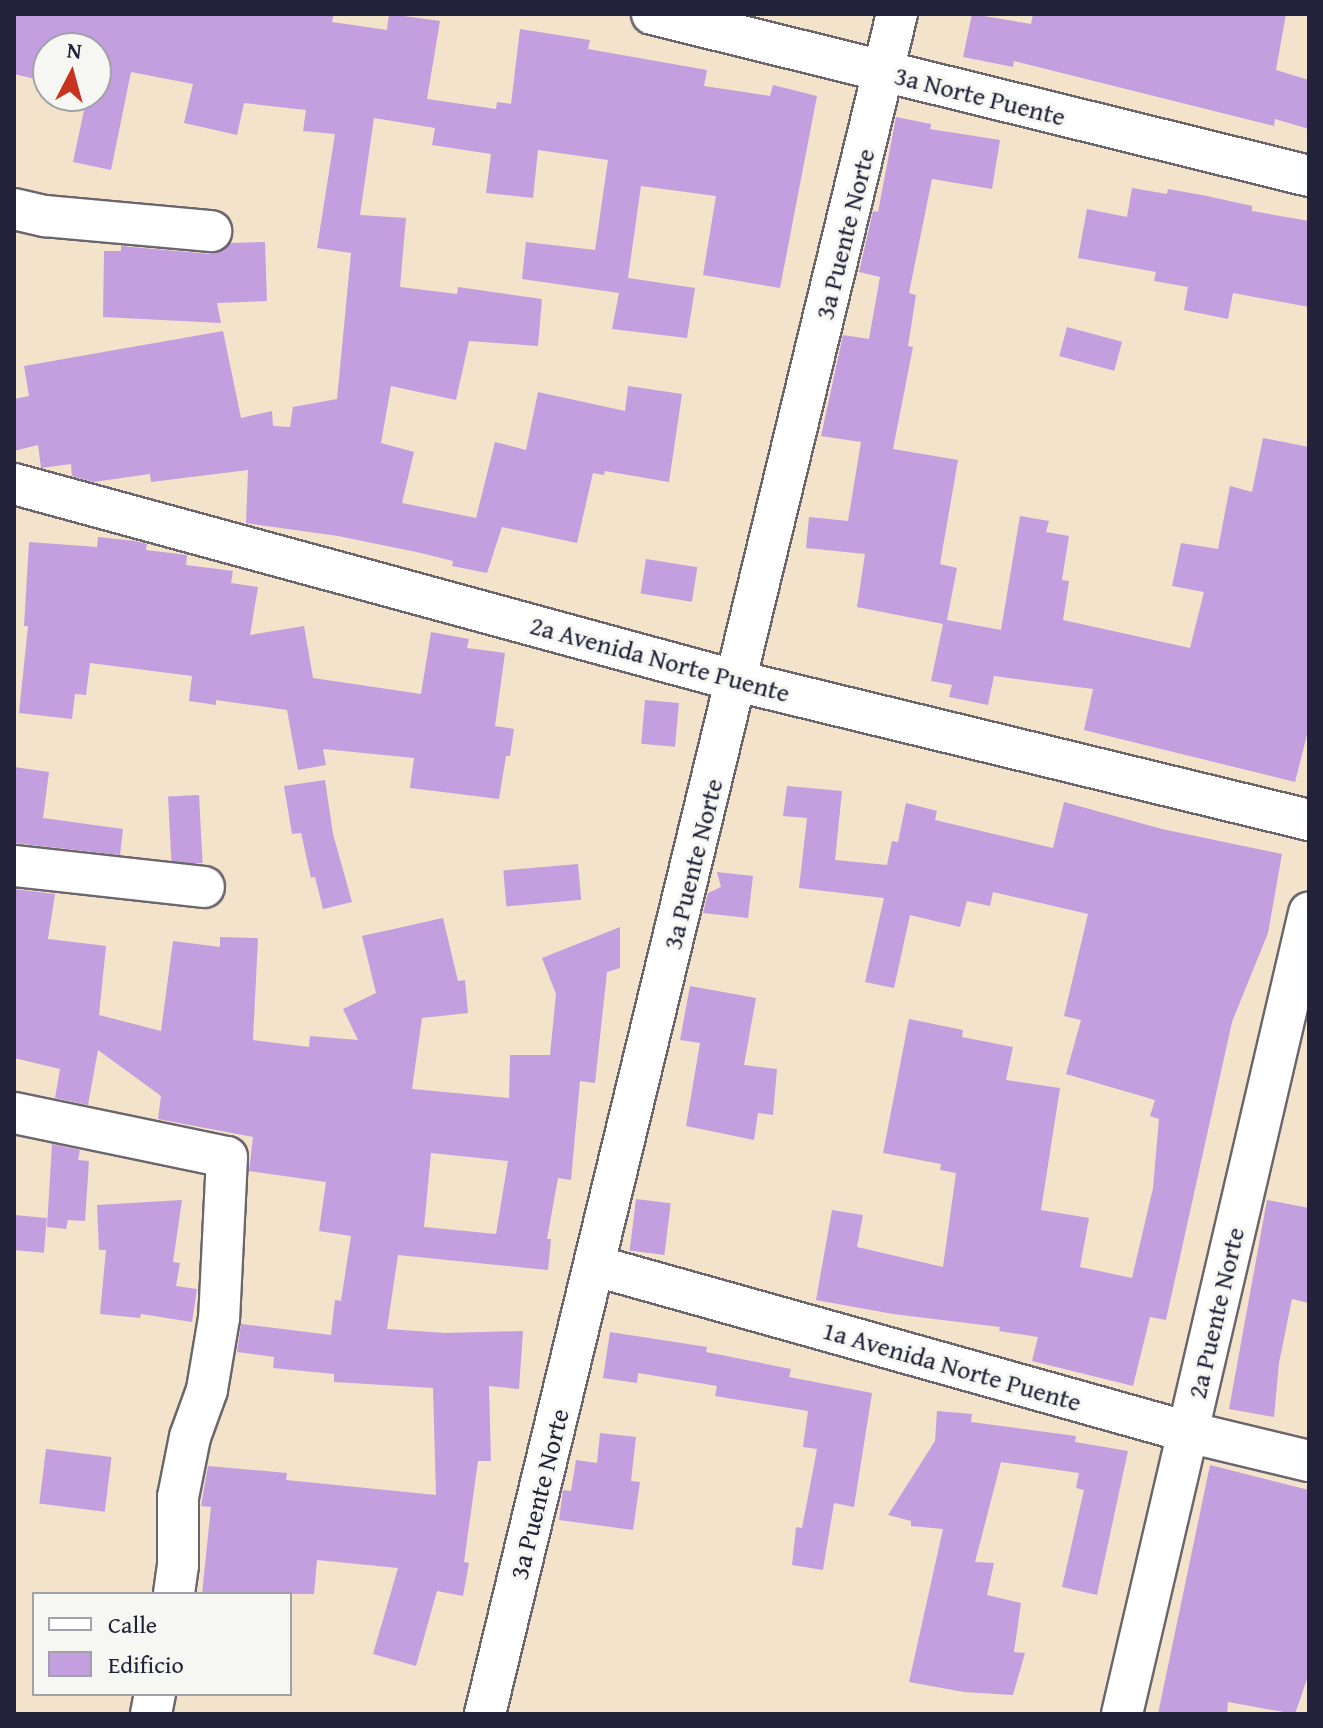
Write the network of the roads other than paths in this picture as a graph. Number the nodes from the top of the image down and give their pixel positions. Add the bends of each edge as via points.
1 (652, 14) edge
2 (897, 14) edge
3 (884, 72) junction
4 (1309, 176) edge
5 (14, 209) edge
6 (211, 231) dead end
7 (14, 484) edge
8 (737, 681) junction
9 (1309, 820) edge
10 (14, 866) edge
11 (204, 887) dead end
12 (1309, 913) edge
13 (14, 1113) edge
14 (596, 1266) junction
15 (1188, 1432) junction
16 (1309, 1461) edge
17 (174, 1592) edge
18 (485, 1714) edge
19 (1122, 1714) edge

1 - 3 street, 3a Norte Puente
2 - 3 street, 3a Puente Norte
3 - 4 street, 3a Norte Puente
3 - 8 street, 3a Puente Norte
5 - 6 street
7 - 8 street, 2a Avenida Norte Puente
8 - 9 street, 2a Avenida Norte Puente
8 - 14 street, 3a Puente Norte
10 - 11 street
12 - 15 street, 2a Puente Norte
13 - 17 street via 227,1157 219,1318 207,1390 190,1437 178,1497
14 - 15 street, 1a Avenida Norte Puente
14 - 18 street, 3a Puente Norte
15 - 16 street, 1a Avenida Norte Puente
15 - 19 street, 2a Puente Norte

